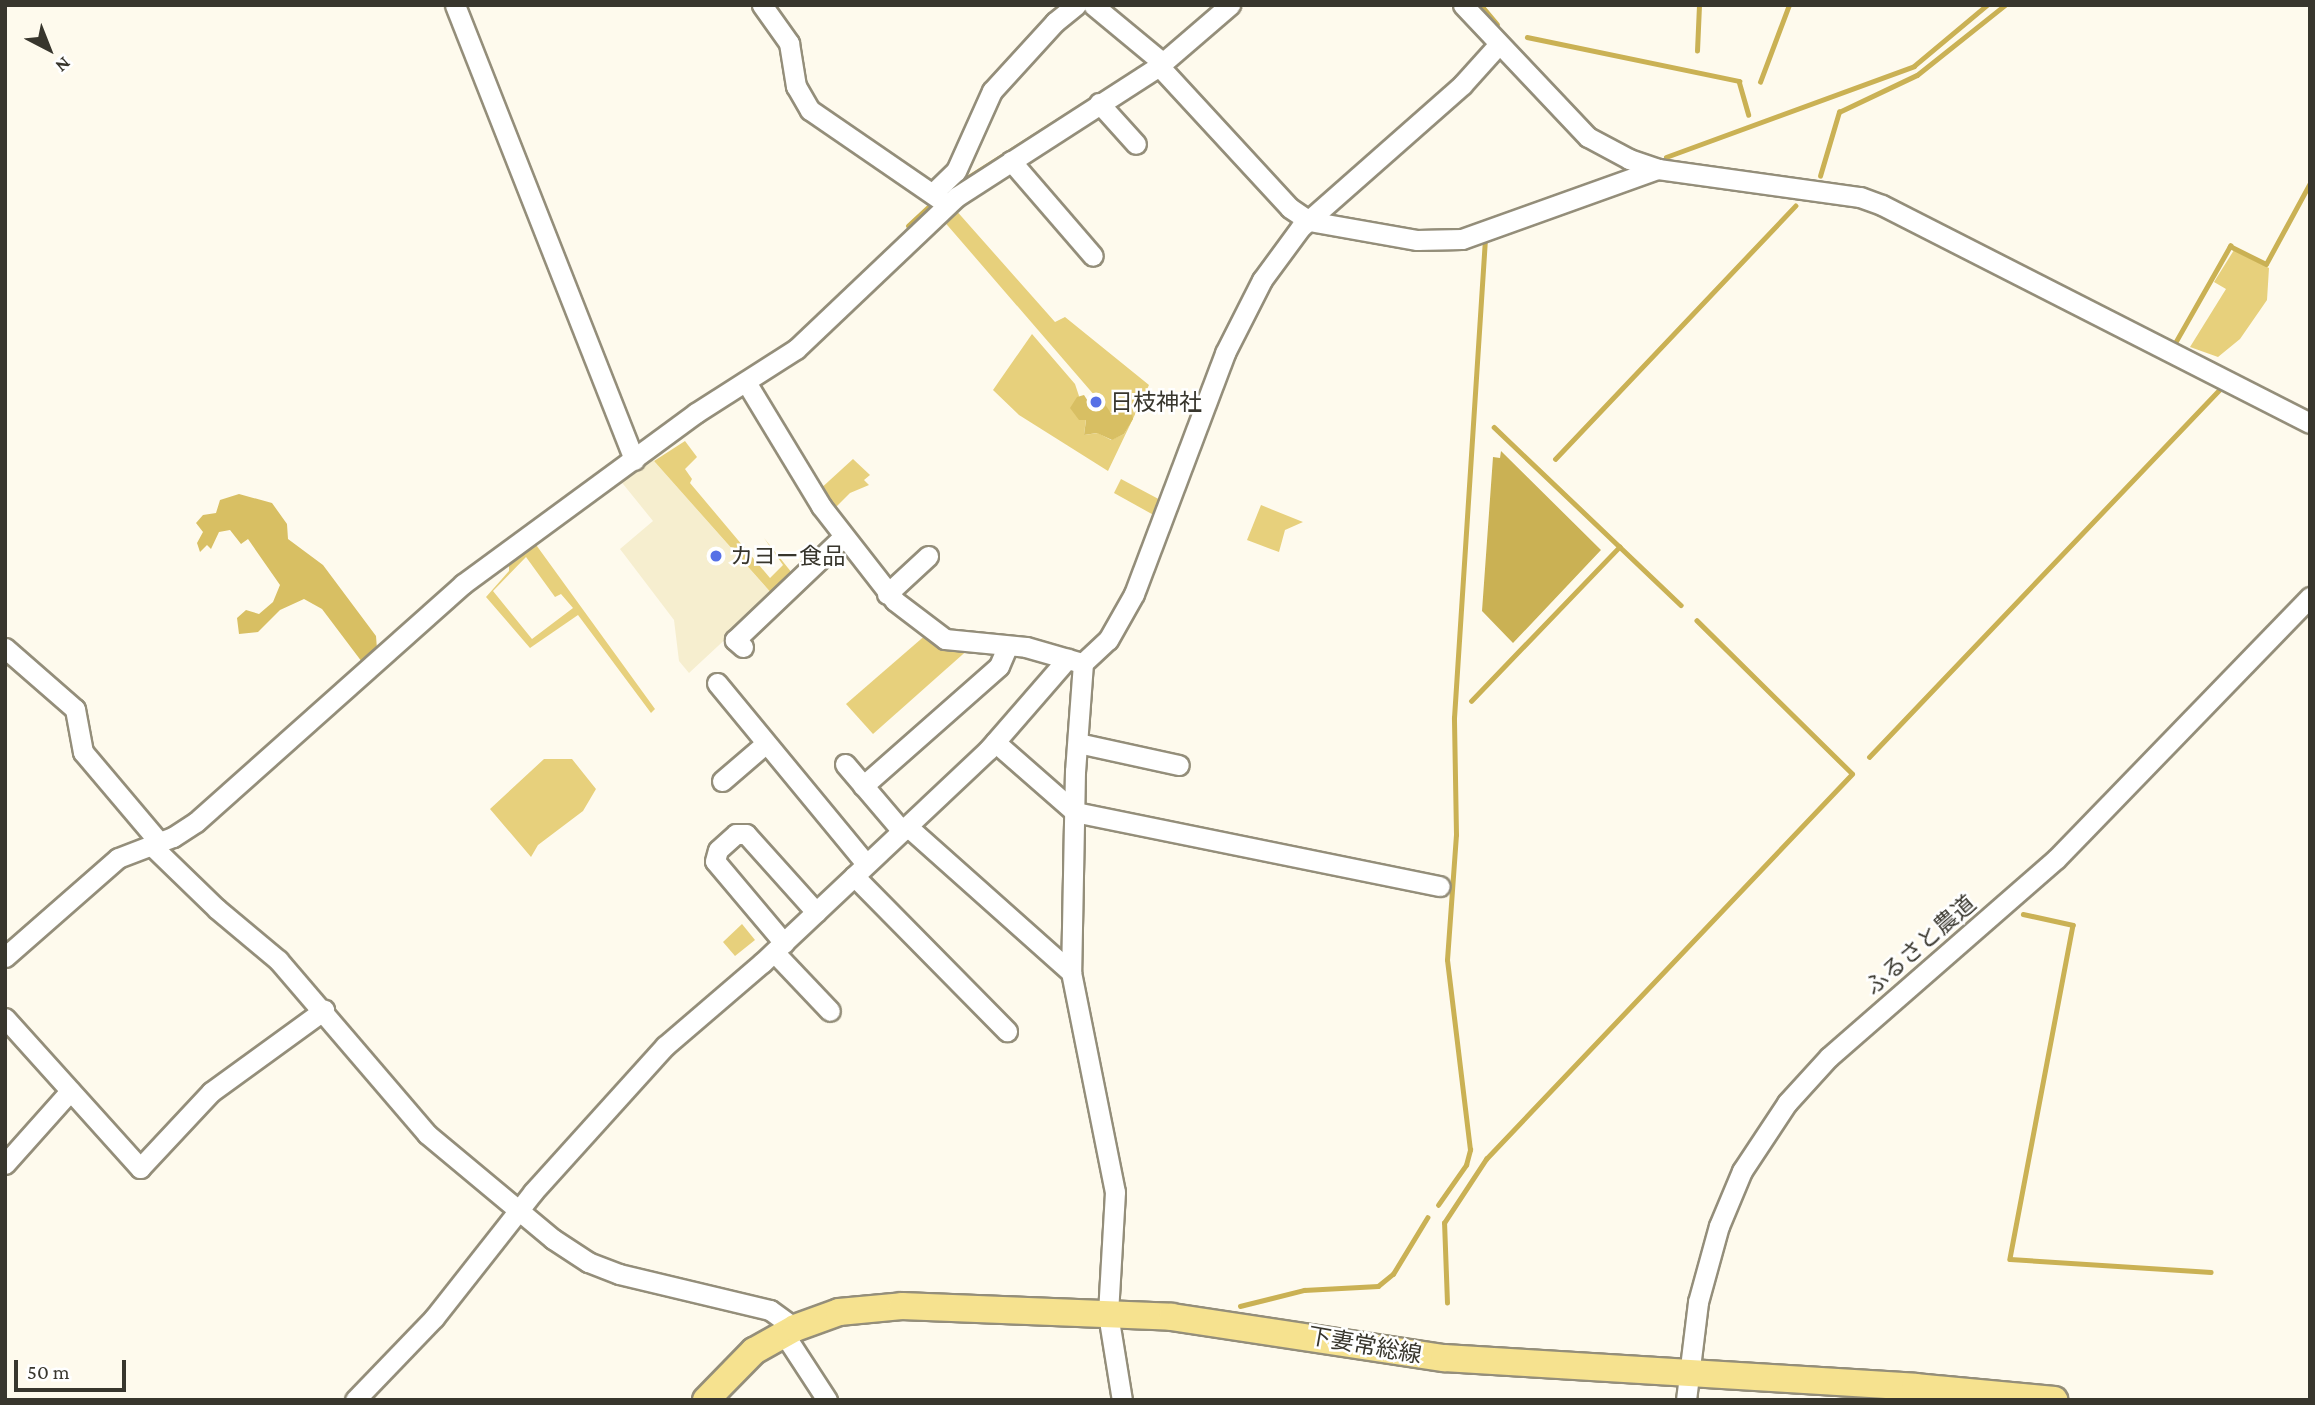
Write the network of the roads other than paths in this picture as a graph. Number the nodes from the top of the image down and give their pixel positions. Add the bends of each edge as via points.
1 (455, 5) edge
2 (762, 5) edge
3 (1076, 5) edge
4 (1093, 5) edge
5 (1230, 5) edge
6 (1463, 5) edge
7 (1498, 44) junction
8 (1161, 64) junction
9 (1099, 103) junction
10 (1136, 144) dead end
11 (1011, 161) junction
12 (1658, 169) junction
13 (940, 198) junction
14 (1309, 221) junction
15 (1094, 256) dead end
16 (746, 382) junction
17 (2310, 423) edge
18 (634, 460) junction
19 (843, 537) junction
20 (928, 556) dead end
21 (887, 594) junction
22 (2310, 597) edge
23 (743, 647) dead end
24 (1007, 647) junction
25 (5, 648) edge
26 (1075, 661) junction
27 (717, 682) dead end
28 (995, 742) junction
29 (1078, 743) junction
30 (765, 744) junction
31 (845, 764) dead end
32 (1179, 765) dead end
33 (722, 780) dead end
34 (863, 786) junction
35 (1075, 812) junction
36 (904, 828) junction
37 (155, 844) junction
38 (860, 870) junction
39 (1440, 886) dead end
40 (816, 912) junction
41 (779, 948) junction
42 (5, 957) edge
43 (1071, 972) junction
44 (324, 1010) junction
45 (830, 1011) dead end
46 (5, 1018) edge
47 (1007, 1031) dead end
48 (70, 1091) junction
49 (5, 1164) edge
50 (519, 1211) junction
51 (1108, 1314) junction
52 (789, 1331) junction
53 (1689, 1373) junction
54 (2019, 1398) edge
55 (355, 1400) edge
56 (706, 1400) edge
57 (827, 1400) edge
58 (1122, 1400) edge
59 (1686, 1400) edge
60 (2054, 1400) edge

1 - 18 street
2 - 13 street via 789,43 796,86 810,110
3 - 13 street via 992,91
4 - 8 street
5 - 8 street
6 - 7 street
7 - 12 street via 1588,137
7 - 14 street via 1462,85
8 - 9 street
8 - 14 street via 1290,208
9 - 10 street
9 - 11 street
11 - 13 street
11 - 15 street
12 - 14 street via 1462,239 1417,240
12 - 17 street via 1860,197 1882,205
13 - 16 street via 827,324
14 - 26 street via 1291,239 1246,307 1224,353 1134,594 1108,640
16 - 18 street
16 - 19 street
18 - 37 street via 463,584 195,822
19 - 21 street
19 - 23 street via 735,640
20 - 21 street
21 - 24 street via 945,639
22 - 53 street, ふるさと農道 via 2056,859 1837,1050 1787,1103 1742,1171 1718,1226 1702,1281
24 - 26 street via 1026,646
24 - 34 street via 999,666
25 - 37 street via 75,709 83,752
26 - 28 street
26 - 29 street
27 - 30 street
28 - 35 street
28 - 36 street
29 - 32 street
29 - 35 street
30 - 33 street
30 - 38 street via 801,781
31 - 34 street
34 - 36 street
35 - 39 street
35 - 43 street
36 - 38 street
36 - 43 street
37 - 42 street via 118,858
37 - 44 street
38 - 40 street
38 - 47 street
40 - 41 street
40 - 41 street via 746,834 736,834 718,850 715,861
41 - 45 street
41 - 50 street via 665,1046
43 - 51 street via 1115,1192
44 - 48 street via 211,1092 140,1168
44 - 50 street via 428,1134
46 - 48 street
48 - 49 street
50 - 52 street via 588,1262 619,1274 770,1310
50 - 55 street via 433,1318
51 - 52 main road, 下妻常総線 via 902,1306 839,1312
51 - 53 main road, 下妻常総線 via 1265,1328 1399,1353
51 - 58 street
52 - 56 main road, 下妻常総線 via 739,1364
52 - 57 street
53 - 54 main road, 下妻常総線
53 - 59 street, ふるさと農道
54 - 60 main road, 下妻常総線

